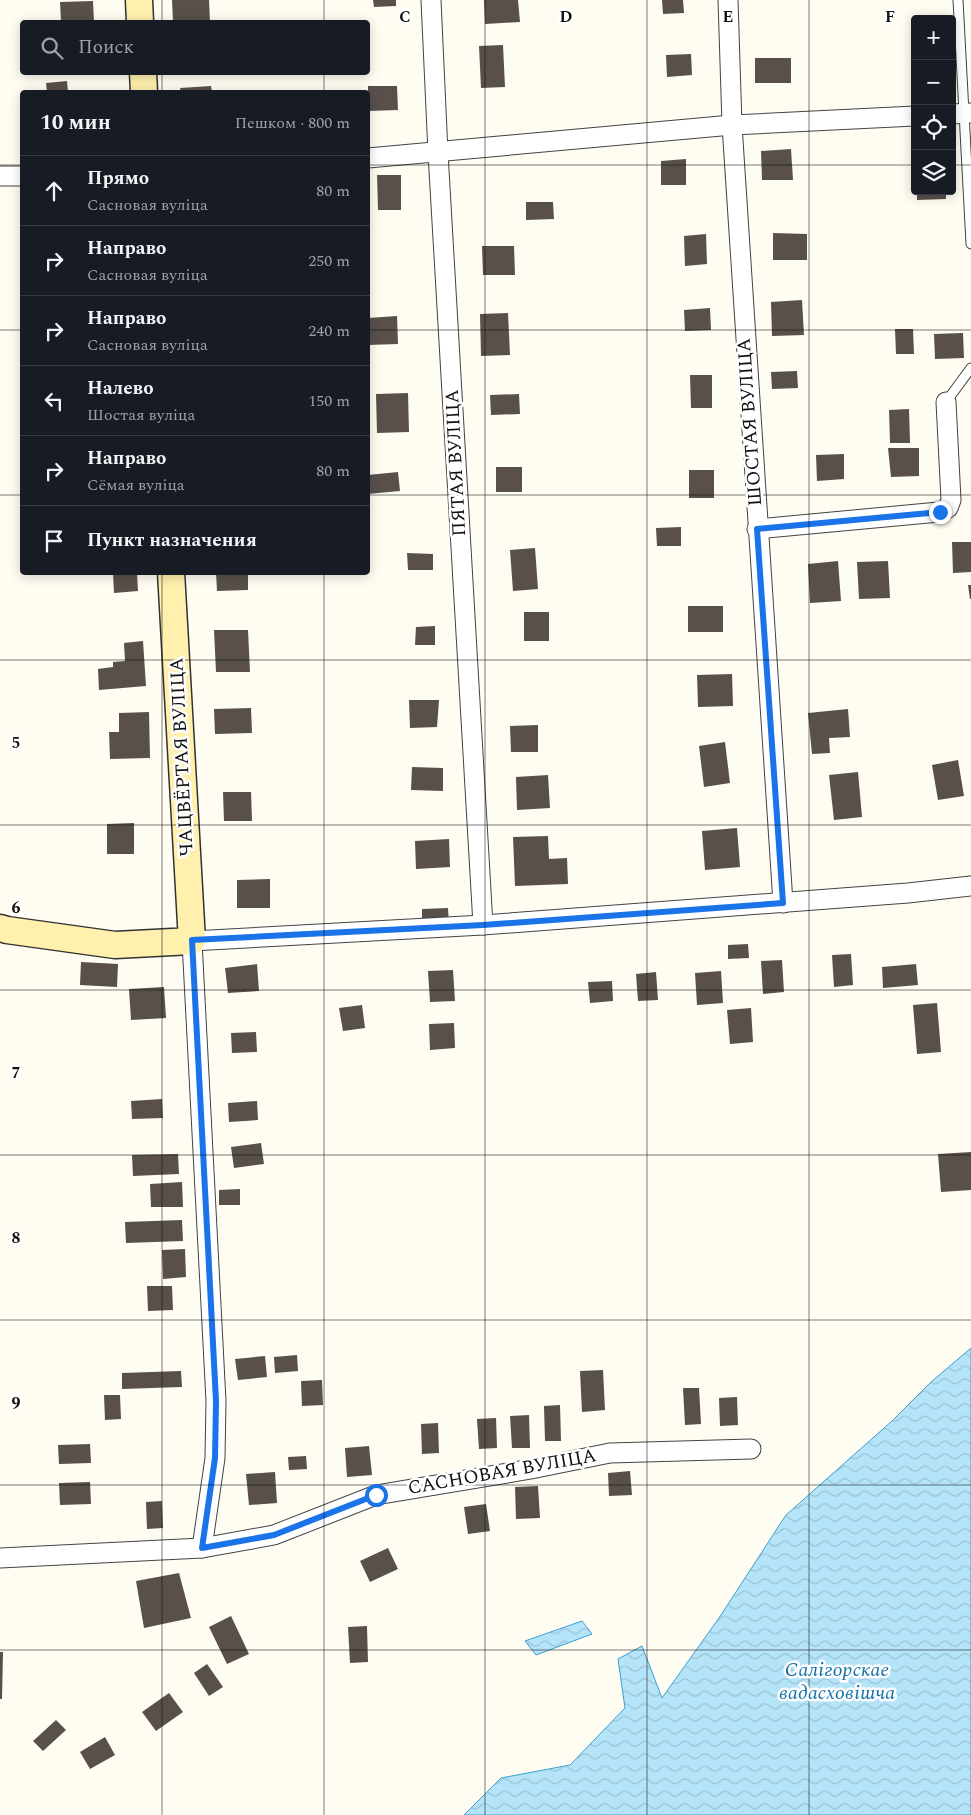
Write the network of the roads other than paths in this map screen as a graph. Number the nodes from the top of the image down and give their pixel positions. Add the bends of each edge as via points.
1 (139, 0) edge
2 (431, 0) edge
3 (728, 0) edge
4 (958, 0) edge
5 (140, 20) edge
6 (143, 75) edge
7 (144, 90) edge
8 (962, 113) edge
9 (911, 116) edge
10 (732, 125) junction
11 (438, 153) junction
12 (370, 158) edge
13 (0, 176) edge
14 (20, 176) edge
15 (971, 244) edge
16 (971, 368) edge
17 (946, 402) joint
18 (757, 529) junction
19 (171, 575) edge
20 (971, 886) edge
21 (783, 903) junction
22 (483, 925) junction
23 (0, 928) edge
24 (192, 940) junction
25 (752, 1449) dead end
26 (202, 1548) junction
27 (0, 1558) edge

1 - 5 street
2 - 11 street, ПЯТАЯ ВУЛІЦА
3 - 10 street, ШОСТАЯ ВУЛІЦА
4 - 8 lane
6 - 7 street
8 - 15 lane
9 - 10 street
10 - 11 street
10 - 18 street, ШОСТАЯ ВУЛІЦА
11 - 12 street
11 - 22 street, ПЯТАЯ ВУЛІЦА
13 - 14 street
16 - 17 lane
17 - 18 street via 951,500 948,508 940,512
18 - 21 street, ШОСТАЯ ВУЛІЦА
19 - 24 street, ЧАЦВЁРТАЯ ВУЛІЦА
20 - 21 street
21 - 22 street
22 - 24 street
23 - 24 street via 114,945
24 - 26 street via 216,1401 215,1458
25 - 26 street, САСНОВАЯ ВУЛІЦА via 610,1453 376,1495 274,1535
26 - 27 street, САСНОВАЯ ВУЛІЦА

